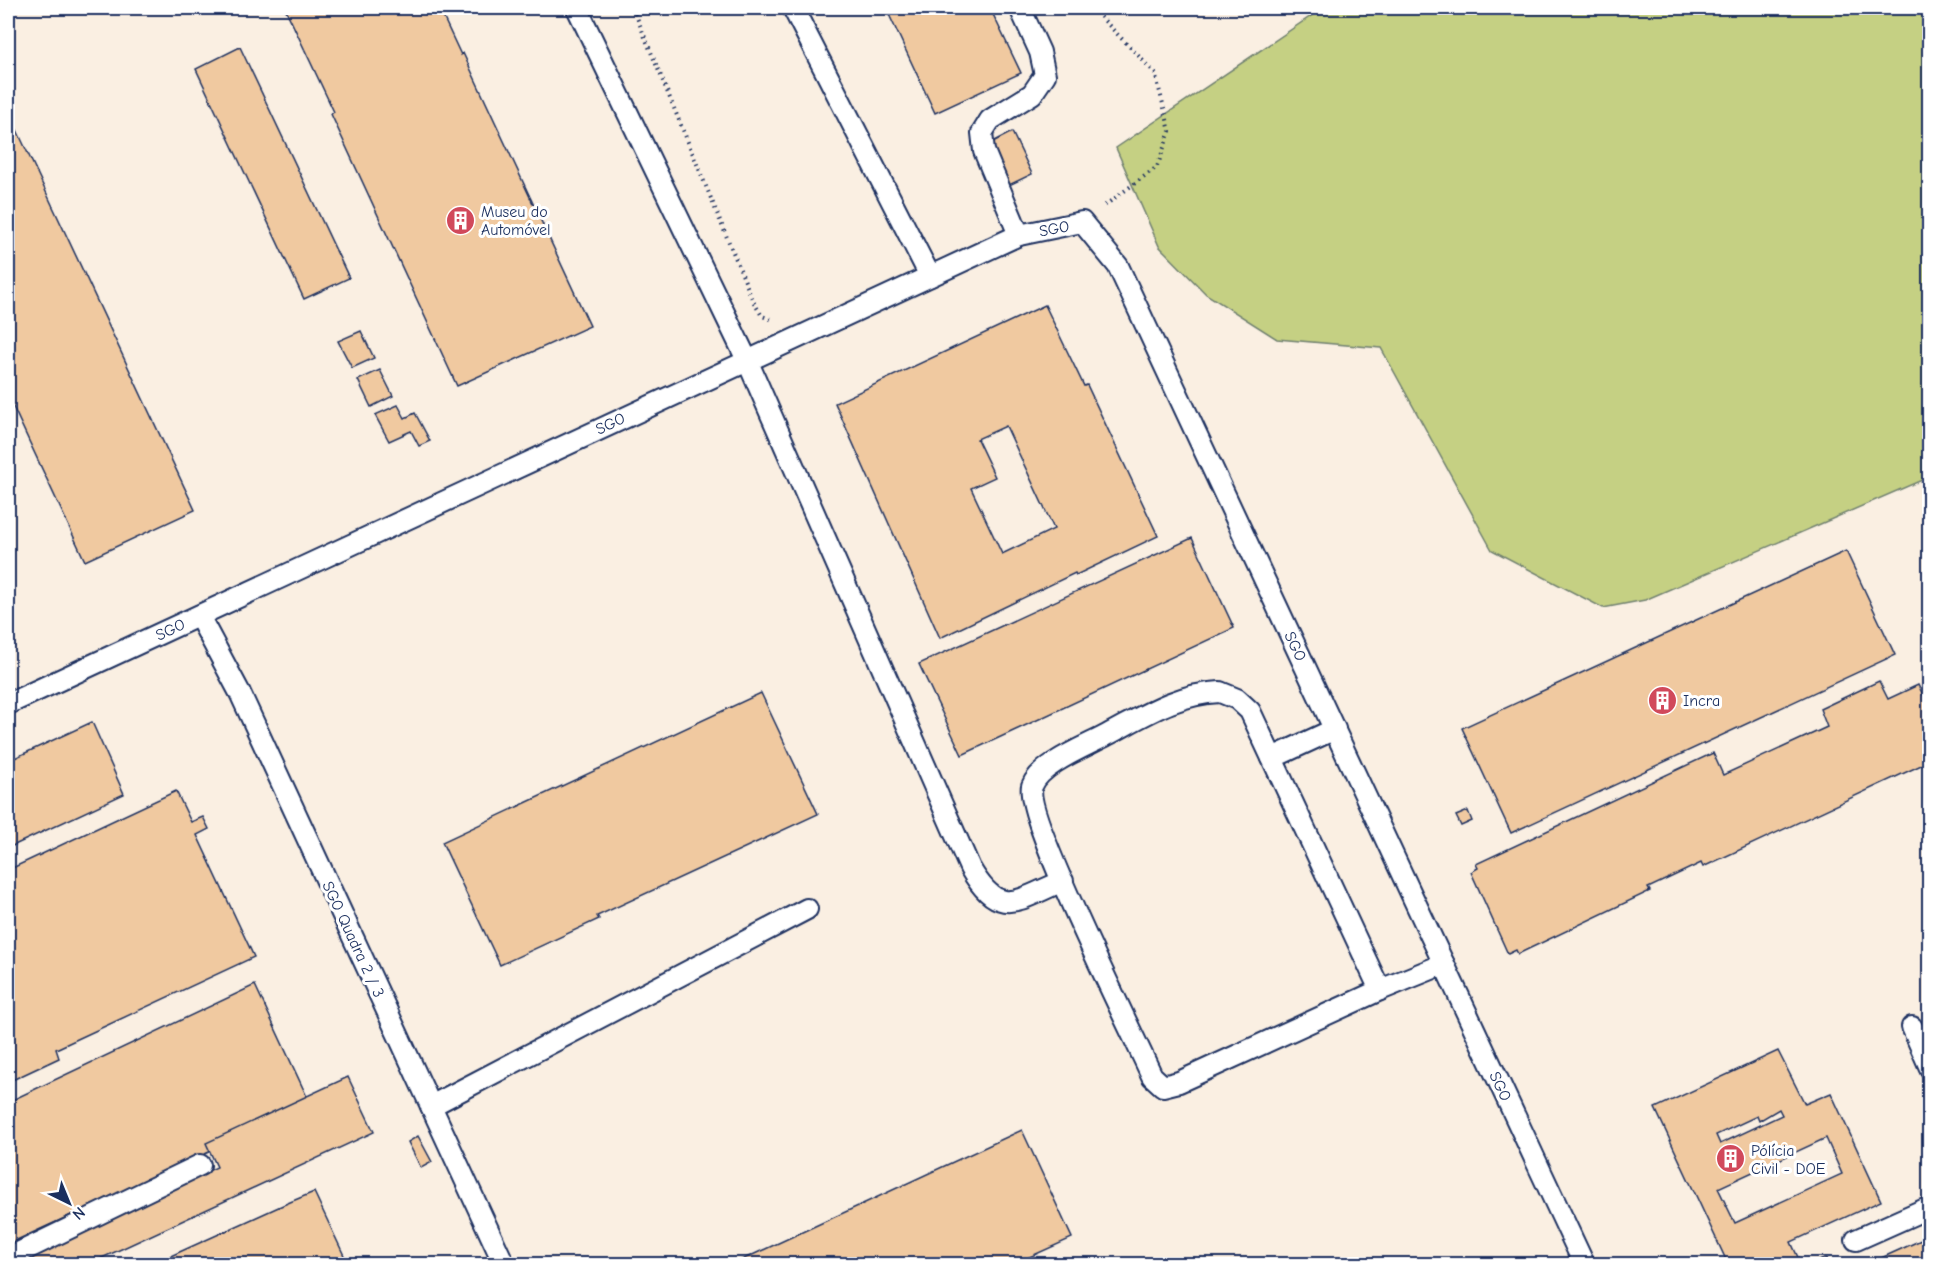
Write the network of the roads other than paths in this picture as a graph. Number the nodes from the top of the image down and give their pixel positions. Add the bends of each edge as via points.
1 (577, 8) edge
2 (793, 8) edge
3 (1020, 8) edge
4 (1019, 235) junction
5 (930, 276) junction
6 (747, 360) junction
7 (199, 616) junction
8 (8, 704) edge
9 (1335, 729) junction
10 (1272, 758) junction
11 (1063, 881) junction
12 (807, 909) dead end
13 (1444, 964) junction
14 (1380, 990) junction
15 (1912, 1027) dead end
16 (1929, 1068) edge
17 (431, 1106) junction
18 (200, 1165) dead end
19 (1929, 1207) edge
20 (1856, 1240) dead end
21 (8, 1258) edge
22 (504, 1264) edge
23 (1584, 1264) edge

1 - 6 lane
2 - 5 lane
3 - 4 lane via 1040,52 1045,75 1032,94 990,120 982,134 984,151
4 - 5 lane, SGO
4 - 9 lane, SGO via 1082,222 1118,266
5 - 6 lane, SGO
6 - 7 lane, SGO
6 - 11 lane via 979,884 989,896 1000,902 1012,902
7 - 8 lane, SGO
7 - 17 lane, SGO Quadra 2 / 3 via 240,693
9 - 10 lane
9 - 13 lane, SGO
10 - 11 lane via 1250,711 1237,699 1220,692 1178,698 1060,760 1041,773 1031,797
10 - 14 lane
11 - 14 lane via 1152,1076 1163,1086
12 - 17 lane
13 - 14 lane
13 - 23 lane, SGO
15 - 16 lane
17 - 22 lane, SGO Quadra 2 / 3
18 - 21 lane
19 - 20 lane

